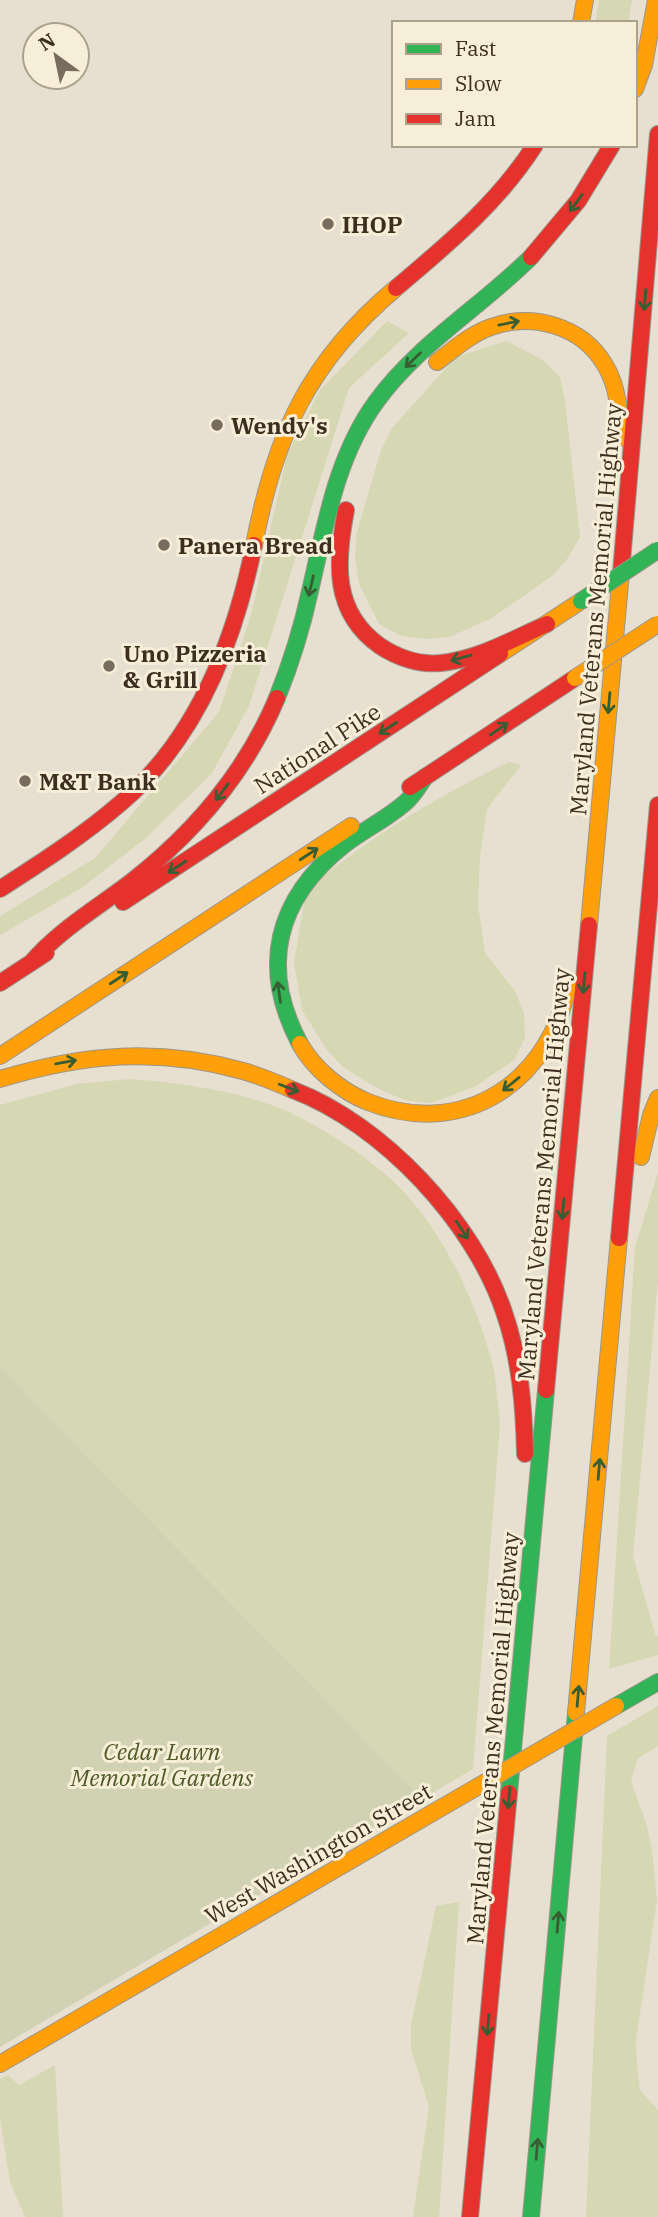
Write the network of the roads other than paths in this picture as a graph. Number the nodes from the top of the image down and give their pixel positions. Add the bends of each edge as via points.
1 (585, 0) edge
2 (656, 0) edge
3 (581, 21) edge
4 (637, 84) edge
5 (658, 134) edge
6 (534, 147) edge
7 (611, 147) edge
8 (422, 375) dead end
9 (365, 454) dead end
10 (658, 550) edge
11 (618, 613) junction
12 (547, 624) junction
13 (658, 624) edge
14 (606, 744) junction
15 (425, 777) junction
16 (658, 805) edge
17 (0, 889) edge
18 (31, 962) junction
19 (0, 983) edge
20 (0, 1056) edge
21 (0, 1079) edge
22 (658, 1098) edge
23 (611, 1335) junction
24 (658, 1682) edge
25 (515, 1730) junction
26 (0, 2064) edge
27 (470, 2217) edge
28 (531, 2217) edge

1 - 3 main road
2 - 4 main road
5 -> 11 main road, Maryland Veterans Memorial Highway
6 - 17 main road via 487,209 347,334 300,398 270,471 228,644 208,691 176,744 117,807
7 -> 18 main road via 581,197 535,254 419,354 373,405 340,470 289,667 242,765 188,831 152,865 45,945
8 -> 11 main road via 464,341 516,321 556,325 576,335 604,362 618,405 620,435
12 -> 9 main road via 461,660 439,663 398,657 364,635 341,594 338,566 355,475
10 - 12 main road, National Pike, bridge
11 -> 14 main road, Maryland Veterans Memorial Highway
12 -> 18 main road, National Pike
15 -> 13 main road, bridge
14 -> 15 main road via 566,1000 557,1029 530,1068 492,1098 442,1114 418,1115 366,1103 321,1072 290,1028 277,976 281,942 297,897 336,851 410,798
14 -> 25 main road, Maryland Veterans Memorial Highway
20 -> 15 main road
16 - 23 main road
18 - 19 main road, National Pike
21 -> 25 main road via 88,1058 132,1055 190,1060 247,1072 298,1092 377,1138 417,1173 449,1211 497,1294 514,1346 524,1407 526,1477
22 - 23 main road via 640,1159
28 -> 23 main road
24 - 26 main road, West Washington Street, bridge
25 -> 27 main road, Maryland Veterans Memorial Highway

